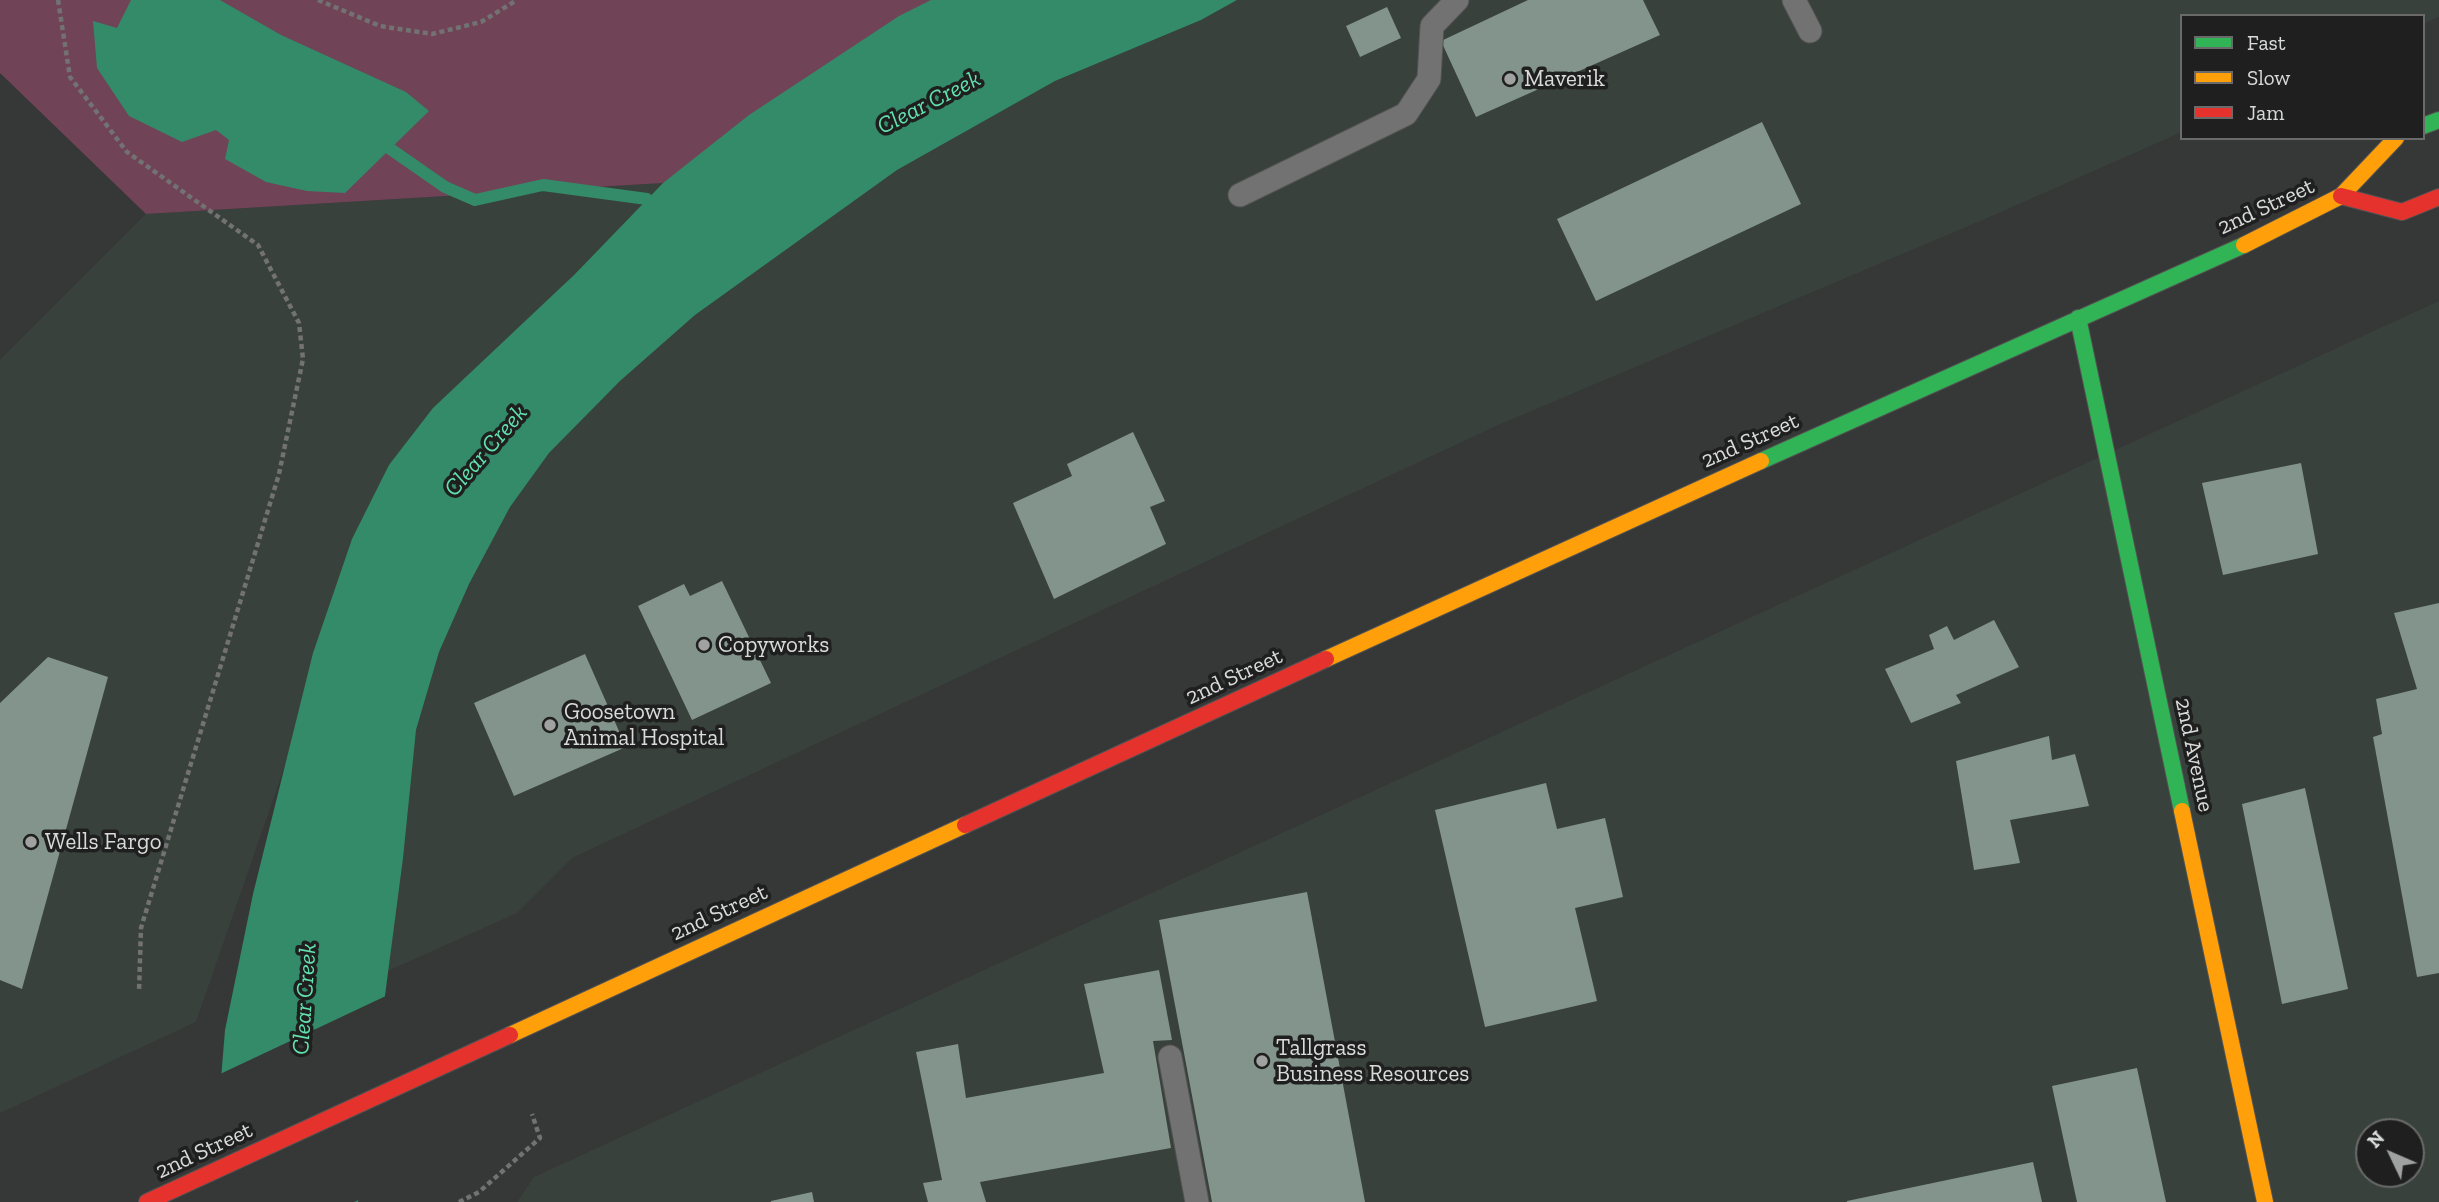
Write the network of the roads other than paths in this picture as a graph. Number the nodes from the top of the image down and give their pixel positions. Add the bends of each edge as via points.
1 (1457, 0) edge
2 (1794, 0) edge
3 (1810, 31) dead end
4 (2394, 140) edge
5 (1240, 195) dead end
6 (2342, 197) junction
7 (2439, 197) edge
8 (2078, 318) junction
9 (1170, 1057) dead end
10 (147, 1202) edge
11 (1197, 1202) edge
12 (2265, 1202) edge

1 - 5 lane via 1432,26 1429,79 1406,114
2 - 3 lane
4 - 6 main road, 2nd Street
6 - 7 main road, 2nd Street via 2402,212
6 - 8 main road, 2nd Street
8 - 10 main road, 2nd Street
8 - 12 main road, 2nd Avenue
9 - 11 lane

